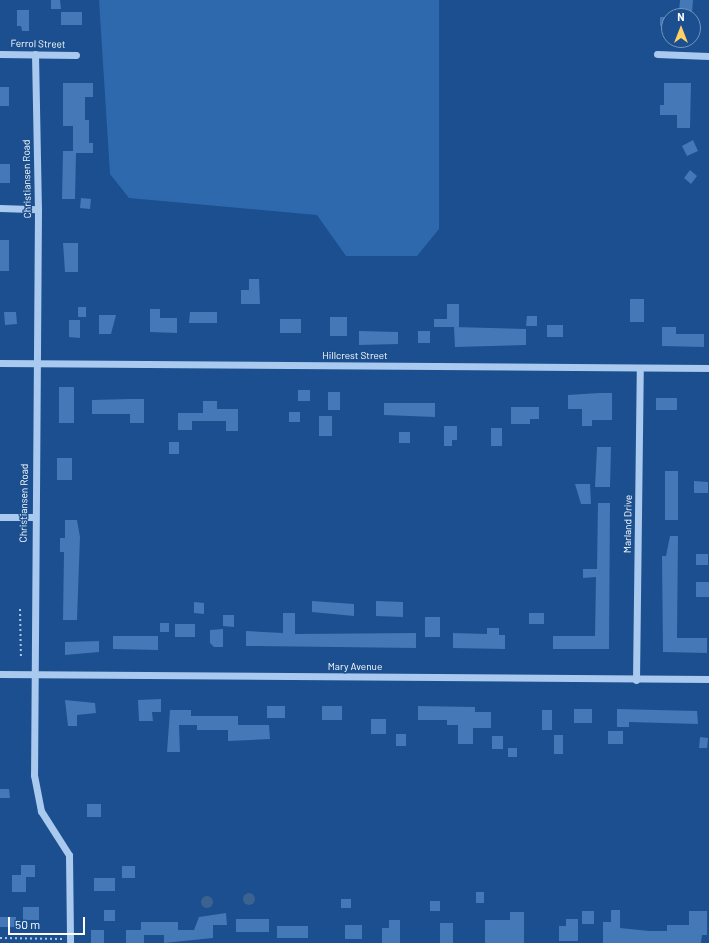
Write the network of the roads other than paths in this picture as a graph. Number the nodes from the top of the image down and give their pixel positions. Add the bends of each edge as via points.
1 (0, 54) edge
2 (35, 54) junction
3 (657, 54) dead end
4 (76, 55) dead end
5 (709, 56) edge
6 (0, 208) edge
7 (38, 209) junction
8 (0, 363) edge
9 (36, 364) junction
10 (640, 368) junction
11 (709, 368) edge
12 (0, 517) edge
13 (33, 517) junction
14 (0, 674) edge
15 (34, 675) junction
16 (709, 679) edge
17 (636, 680) junction
18 (70, 941) edge

1 - 2 street, Ferrol Street
2 - 4 street, Ferrol Street
2 - 7 street, Christiansen Road
3 - 5 street
6 - 7 street
7 - 9 street, Christiansen Road
8 - 9 street, Hillcrest Street
9 - 10 street, Hillcrest Street
9 - 13 street, Christiansen Road
10 - 11 street, Hillcrest Street
10 - 17 street, Marland Drive
12 - 13 street
13 - 15 street, Christiansen Road
14 - 15 street, Mary Avenue
15 - 17 street, Mary Avenue
15 - 18 street, Christiansen Road via 36,789 41,811 69,855
16 - 17 street, Mary Avenue

